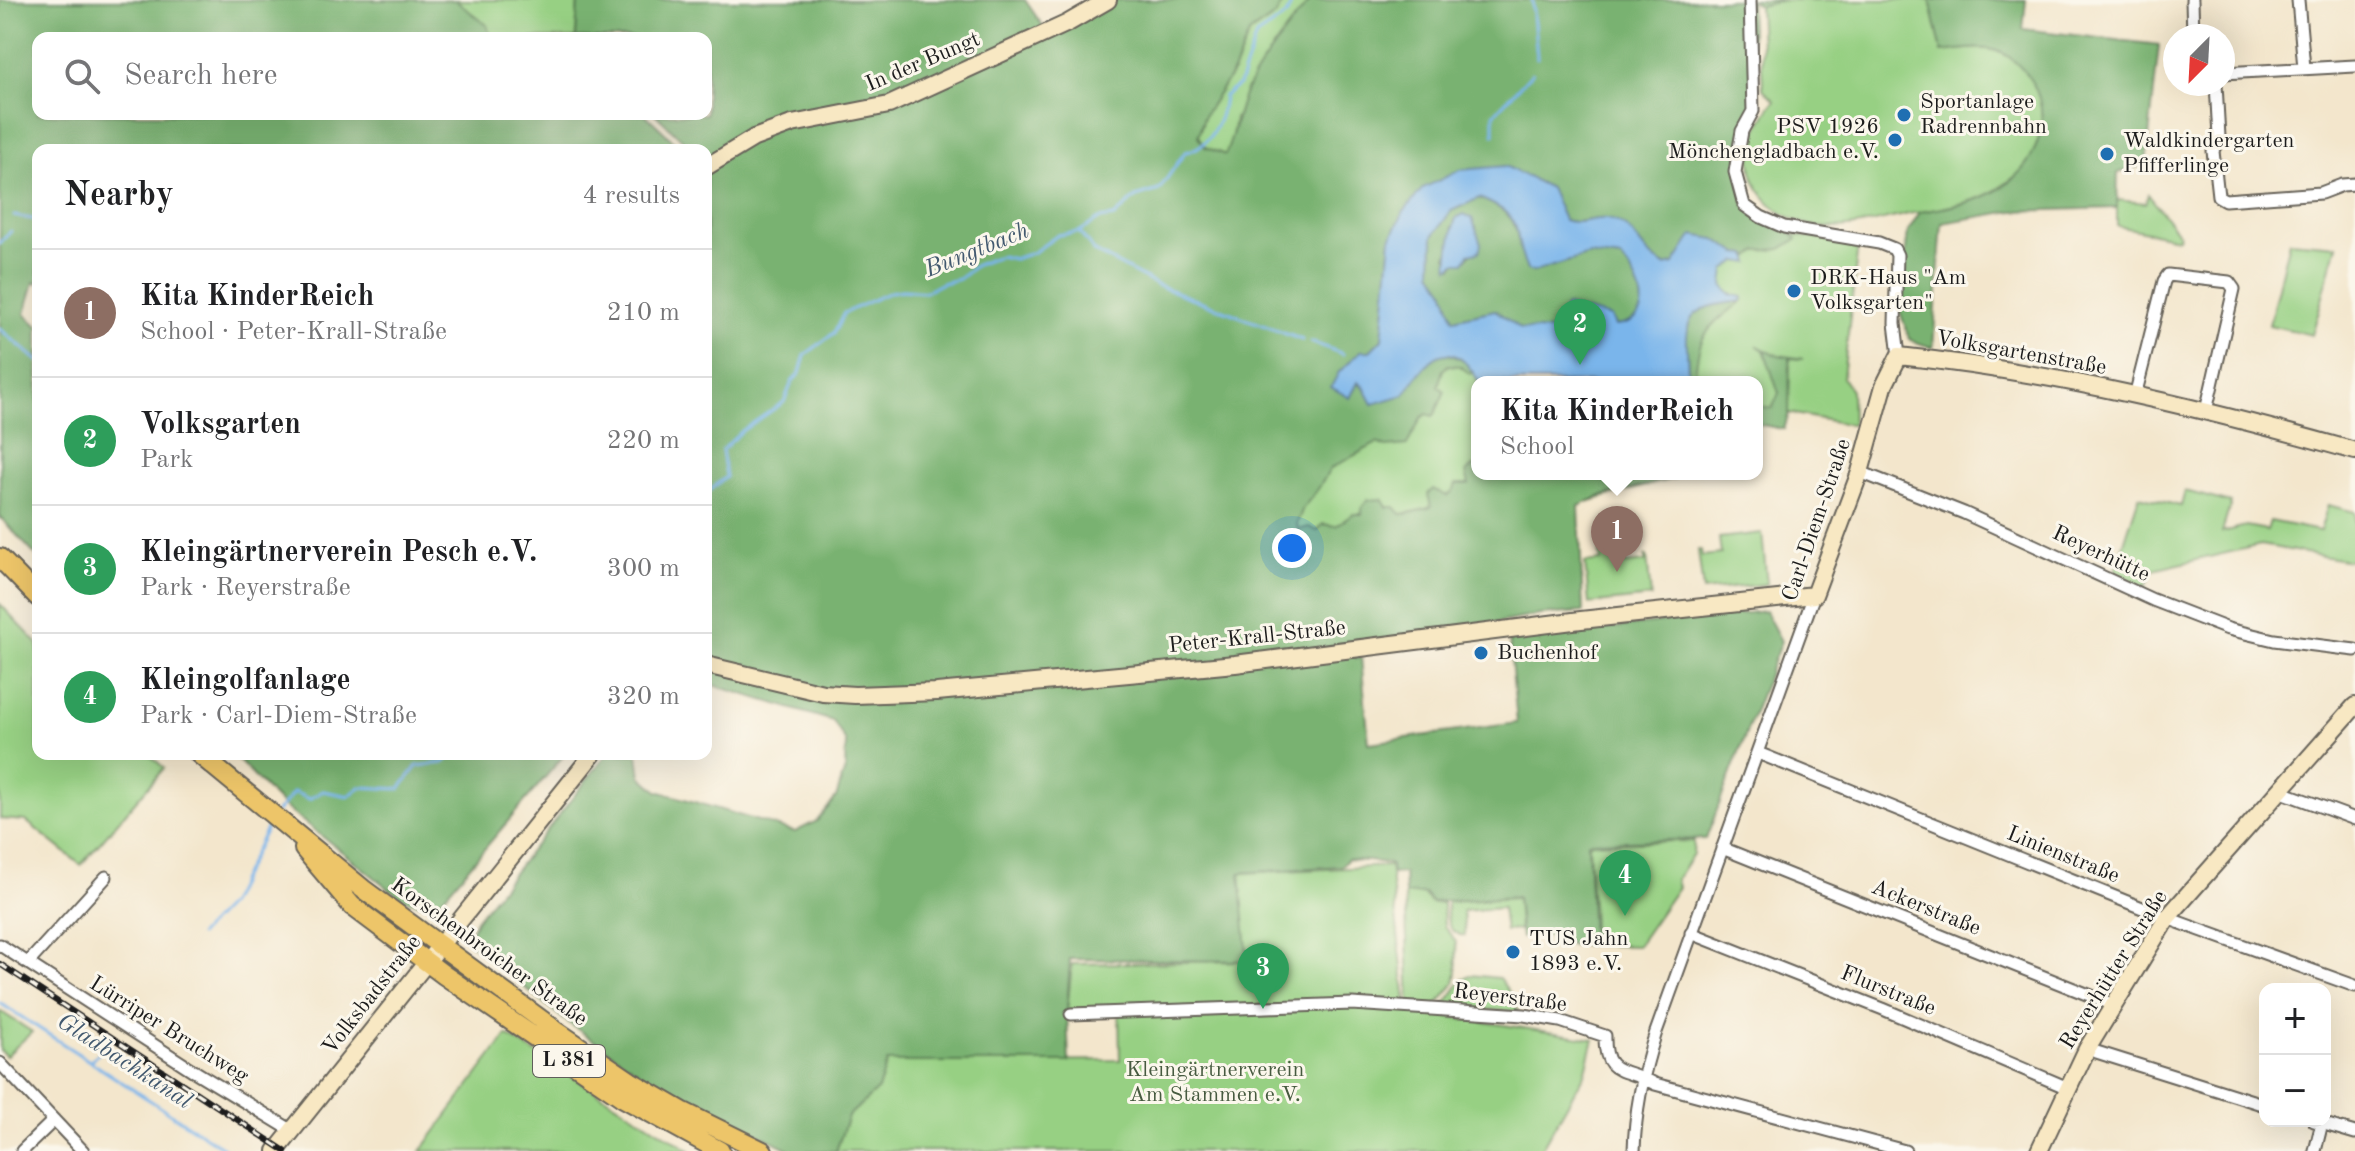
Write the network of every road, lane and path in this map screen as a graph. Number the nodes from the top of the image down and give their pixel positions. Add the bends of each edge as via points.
1 (1108, 0) edge
2 (1750, 0) edge
3 (2192, 0) edge
4 (2298, 0) edge
5 (2193, 24) edge
6 (2355, 66) edge
7 (2304, 68) junction
8 (2235, 72) edge
9 (2217, 96) edge
10 (712, 163) edge
11 (2355, 184) edge
12 (1899, 356) junction
13 (2135, 396) junction
14 (2206, 411) junction
15 (2355, 451) edge
16 (1860, 472) junction
17 (0, 558) edge
18 (32, 591) edge
19 (1814, 595) junction
20 (2332, 649) junction
21 (2355, 650) edge
22 (2355, 657) edge
23 (712, 666) edge
24 (2355, 706) edge
25 (1758, 753) junction
26 (206, 760) edge
27 (588, 760) edge
28 (2279, 791) junction
29 (2355, 819) edge
30 (281, 823) junction
31 (1722, 848) junction
32 (106, 877) dead end
33 (2167, 918) junction
34 (1691, 933) junction
35 (0, 945) edge
36 (438, 946) junction
37 (425, 961) junction
38 (28, 963) junction
39 (2355, 986) edge
40 (2114, 1005) junction
41 (1071, 1014) dead end
42 (2087, 1049) junction
43 (0, 1063) edge
44 (1642, 1076) junction
45 (2068, 1088) junction
46 (2259, 1103) edge
47 (54, 1120) junction
48 (2331, 1125) edge
49 (2317, 1127) edge
50 (291, 1130) junction
51 (2355, 1131) edge
52 (22, 1151) edge
53 (83, 1151) edge
54 (276, 1151) edge
55 (720, 1151) edge
56 (763, 1151) edge
57 (1634, 1151) edge
58 (1905, 1151) edge
59 (2039, 1151) edge
60 (2315, 1151) edge

1 - 10 street, In der Bungt via 889,105 792,124 754,138
2 - 12 street via 1753,111 1742,131 1735,172 1744,205 1784,227 1894,249
3 - 5 street
4 - 7 street
6 - 7 street
7 - 8 street
9 - 11 street via 2219,137 2213,151 2218,196 2294,196
12 - 13 street, Volksgartenstraße
12 - 16 street, Carl-Diem-Straße via 1884,386
13 - 14 street, Volksgartenstraße
13 - 14 street via 2168,275 2229,282 2234,289
14 - 15 street, Volksgartenstraße
16 - 19 street, Carl-Diem-Straße
16 - 20 street, Reyerhütte via 2191,615 2235,631
17 - 18 main road
19 - 23 street, Peter-Krall-Straße via 1235,664 937,692 823,693
19 - 25 street, Carl-Diem-Straße
20 - 21 street, Reyerhütte
20 - 22 street, Reyerhütte
24 - 28 street, Reyerhütter Straße
25 - 31 street, Carl-Diem-Straße
25 - 33 street, Linienstraße
26 - 30 main road, Korschenbroicher Straße / L 381
27 - 36 street, Volksbadstraße
28 - 29 street
28 - 33 street, Reyerhütter Straße
30 - 36 main road, Korschenbroicher Straße / L 381
30 - 37 main road, Korschenbroicher Straße / L 381 via 352,906
31 - 34 street, Carl-Diem-Straße
31 - 40 street, Ackerstraße
32 - 38 street
33 - 39 street, Linienstraße
33 - 40 street, Reyerhütter Straße
34 - 44 street, Carl-Diem-Straße
34 - 45 street, Flurstraße
35 - 38 street, Lürriper Bruchweg
36 - 37 street, Volksbadstraße
36 - 56 main road, Korschenbroicher Straße / L 381 via 630,1081
37 - 50 street, Volksbadstraße
37 - 55 main road, Korschenbroicher Straße / L 381 via 622,1097
38 - 50 street, Lürriper Bruchweg
40 - 42 street, Reyerhütter Straße
41 - 44 street, Reyerstraße via 1352,1004 1524,1015 1605,1036 1608,1062
42 - 45 street, Reyerhütter Straße
42 - 46 street
43 - 47 street
44 - 57 street, Carl-Diem-Straße
44 - 58 street, Reyerstraße via 1655,1084
45 - 59 street, Reyerhütter Straße
47 - 52 street
47 - 53 street
48 - 51 street
49 - 60 street
50 - 54 street, Volksbadstraße

